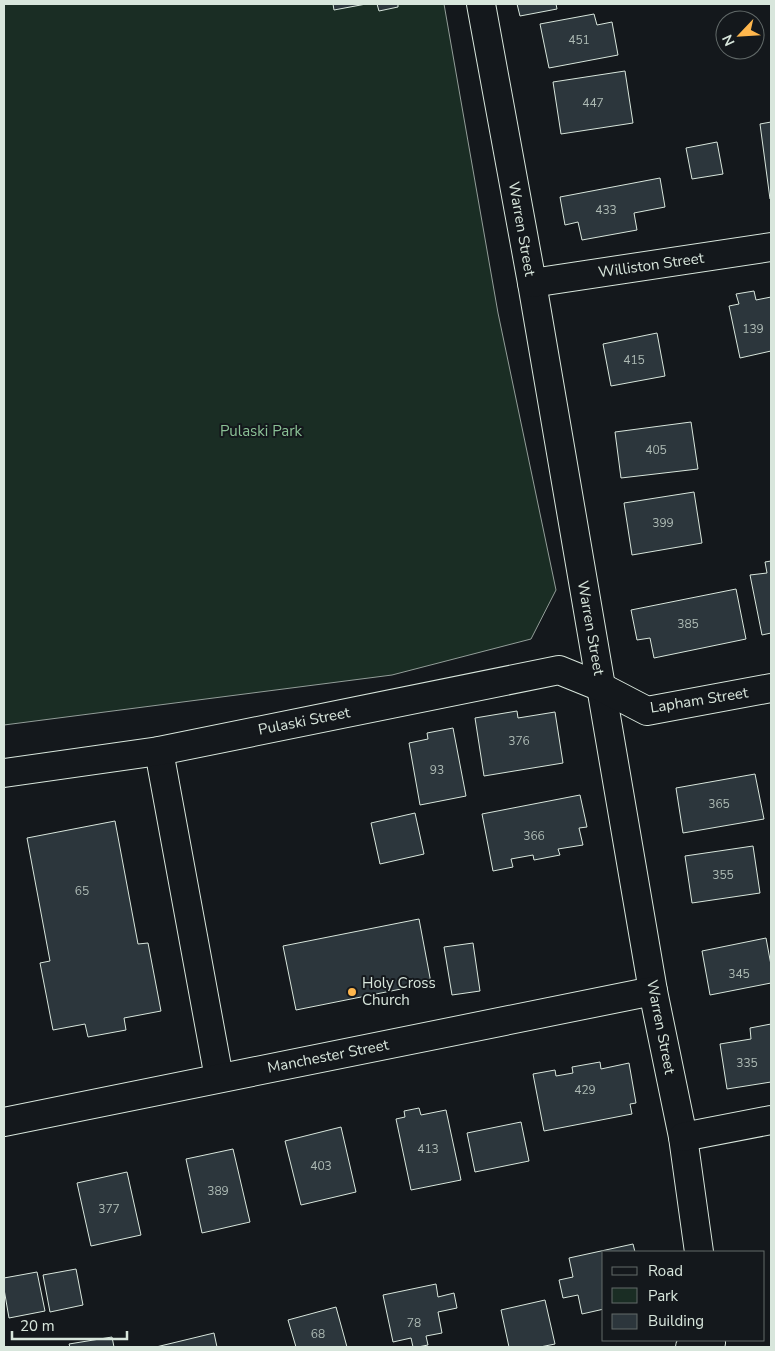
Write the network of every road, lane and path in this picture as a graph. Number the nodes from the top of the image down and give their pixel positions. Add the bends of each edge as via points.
1 (481, 4) edge
2 (771, 247) edge
3 (532, 283) junction
4 (601, 687) junction
5 (771, 688) edge
6 (159, 750) junction
7 (4, 773) edge
8 (653, 991) junction
9 (219, 1078) junction
10 (771, 1120) edge
11 (4, 1122) edge
12 (683, 1137) junction
13 (699, 1251) edge

1 - 3 street, Warren Street
2 - 3 street, Williston Street
3 - 4 street, Warren Street
4 - 5 street, Lapham Street via 647,711
4 - 6 street, Pulaski Street via 559,670
4 - 8 street, Warren Street
6 - 7 street, Pulaski Street
6 - 9 street
8 - 9 street, Manchester Street
8 - 12 street, Warren Street
9 - 11 street, Manchester Street
10 - 12 street
12 - 13 street, Warren Street

